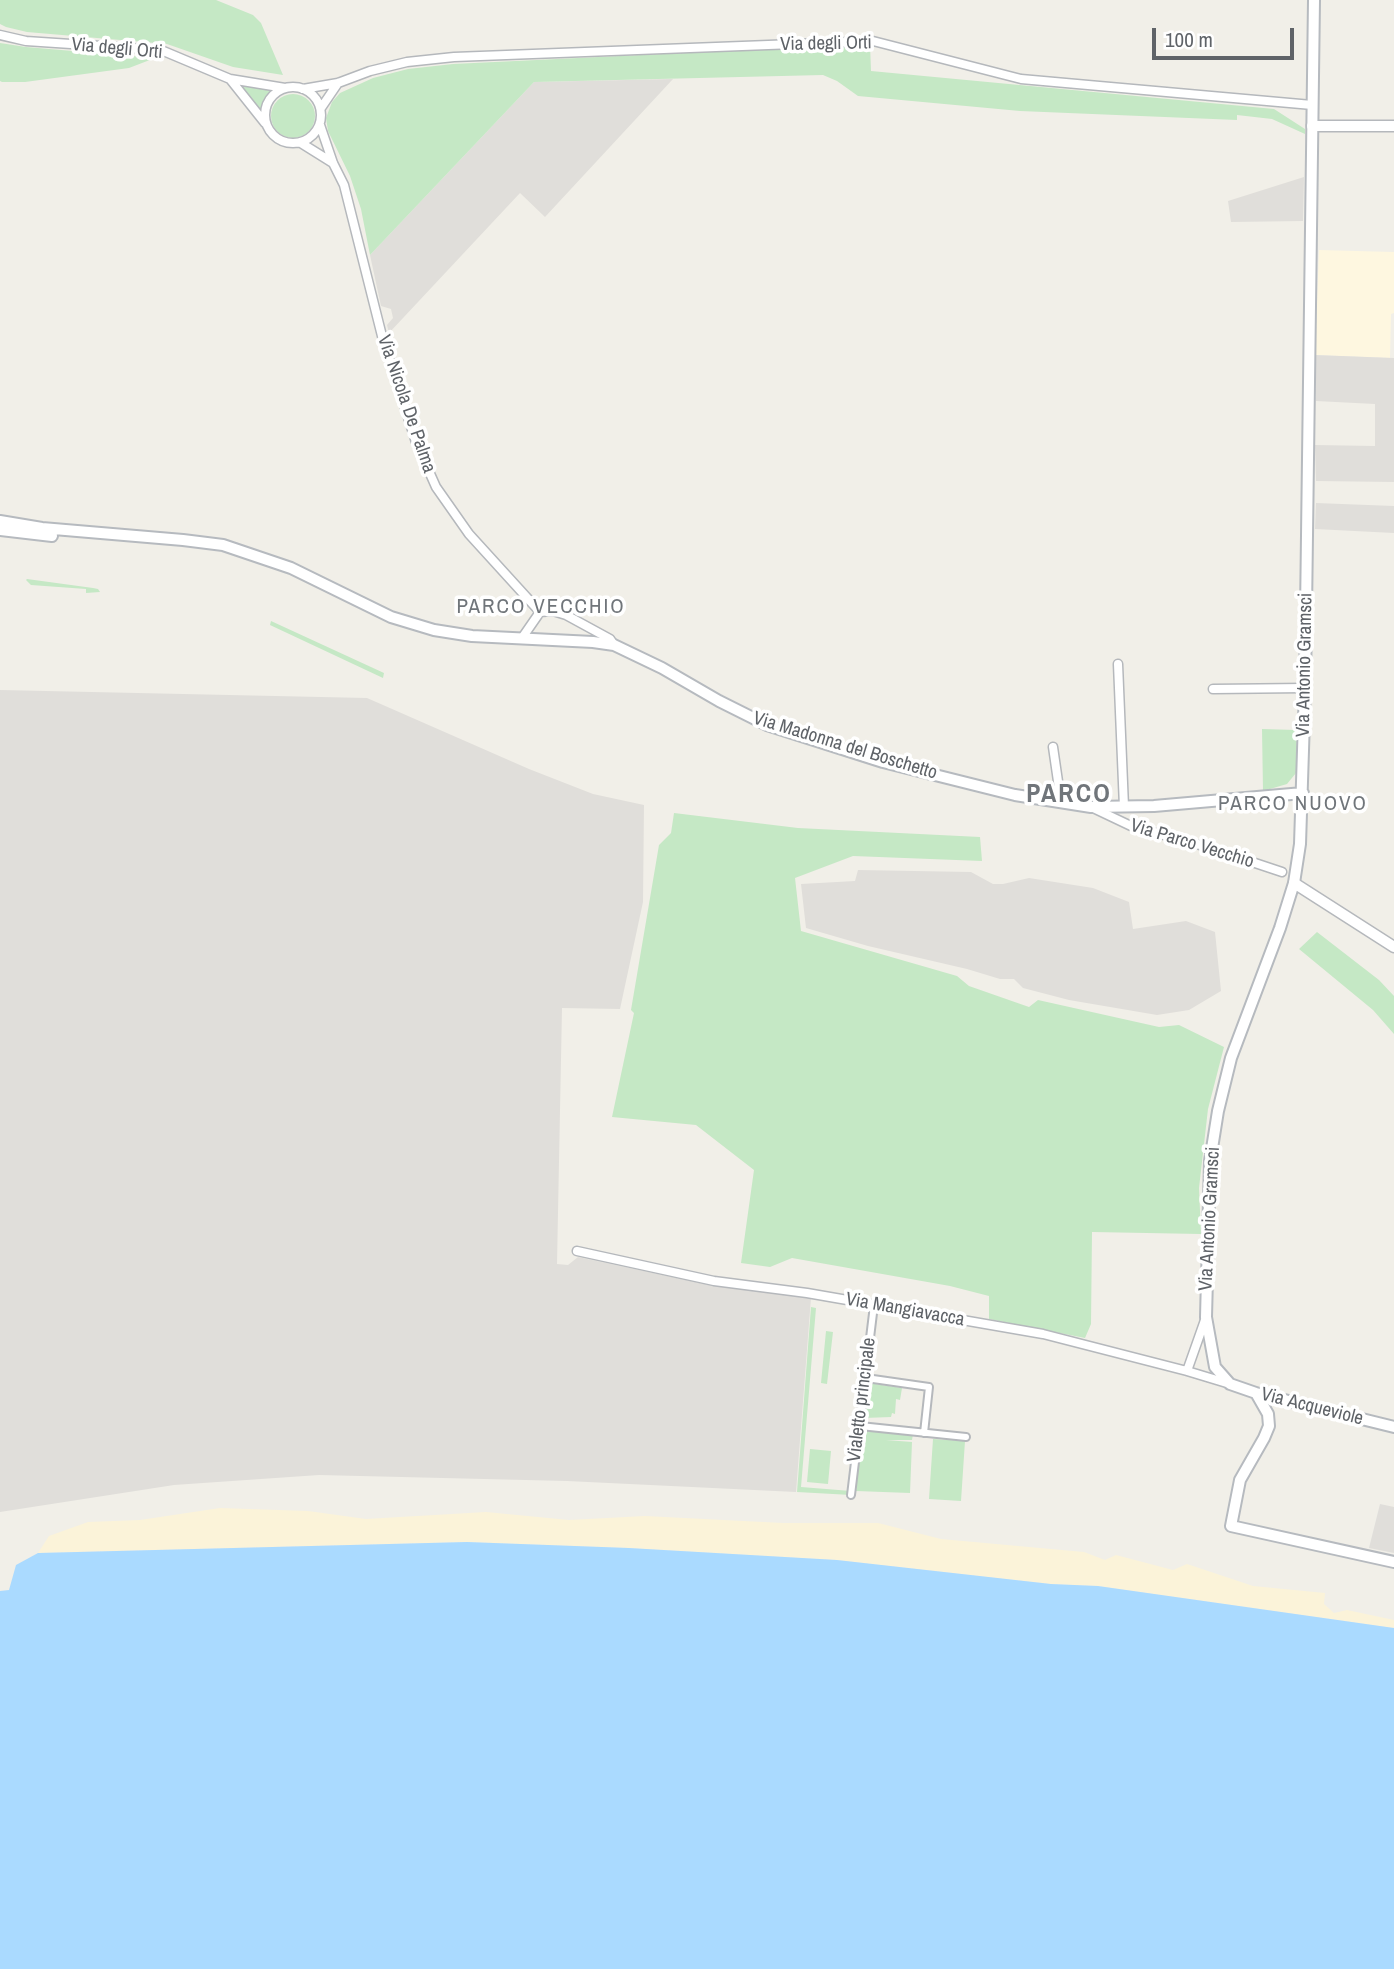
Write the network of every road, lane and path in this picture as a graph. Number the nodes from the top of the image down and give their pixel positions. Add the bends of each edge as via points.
1 (1314, 0) edge
2 (0, 34) edge
3 (230, 79) junction
4 (338, 83) junction
5 (285, 88) junction
6 (303, 89) junction
7 (1312, 104) junction
8 (321, 108) junction
9 (265, 123) junction
10 (320, 125) junction
11 (1312, 126) junction
12 (1394, 126) edge
13 (301, 143) junction
14 (333, 163) junction
15 (0, 521) edge
16 (0, 530) edge
17 (125, 536) junction
18 (540, 612) junction
19 (522, 638) junction
20 (614, 645) junction
21 (1118, 664) dead end
22 (1305, 688) junction
23 (1213, 689) dead end
24 (1053, 747) dead end
25 (1303, 793) junction
26 (1061, 802) junction
27 (1091, 807) junction
28 (1124, 807) junction
29 (1282, 872) joint
30 (1295, 880) junction
31 (1394, 947) edge
32 (577, 1251) dead end
33 (874, 1305) junction
34 (1206, 1317) junction
35 (1187, 1371) junction
36 (866, 1378) junction
37 (1230, 1384) junction
38 (1256, 1393) junction
39 (860, 1426) junction
40 (1394, 1427) edge
41 (924, 1433) junction
42 (966, 1437) dead end
43 (851, 1495) dead end
44 (1394, 1562) edge

1 - 7 main road, Via Antonio Gramsci
2 - 3 street, Via degli Orti via 26,41 161,50
3 - 5 street, Via degli Orti
3 - 9 street, Via degli Orti
4 - 6 street, Via degli Orti
4 - 7 street, Via degli Orti via 407,62 454,57 873,41 1021,79
4 - 8 street
5 - 6 street
5 - 9 street via 266,106
6 - 8 street
7 - 11 main road, Via Antonio Gramsci
8 - 10 street
9 - 13 street via 275,138
10 - 13 street
10 - 14 street, Via Nicola De Palma
11 - 12 street
11 - 22 main road, Via Antonio Gramsci
13 - 14 street
14 - 18 street, Via Nicola De Palma via 344,185 382,336 416,442 436,487 469,534
15 - 17 main road, Via Madonna del Boschetto
16 - 17 main road, Via Madonna del Boschetto
17 - 19 main road, Via Madonna del Boschetto via 235,549 292,568 410,623 472,636
18 - 19 street
18 - 20 street via 566,615
19 - 20 main road, Via Madonna del Boschetto
20 - 26 main road, Via Madonna del Boschetto via 662,667 743,715 784,732 969,784
21 - 28 street
22 - 23 street
22 - 25 main road, Via Antonio Gramsci
24 - 26 street
25 - 28 main road, Via Madonna del Boschetto
25 - 30 main road, Via Antonio Gramsci
26 - 27 main road, Via Madonna del Boschetto
27 - 28 main road, Via Madonna del Boschetto
27 - 29 street, Via Parco Vecchio via 1131,826
29 - 30 street, Via Parco Vecchio
30 - 31 street
30 - 34 main road, Via Antonio Gramsci via 1231,1058 1218,1111 1210,1161
32 - 33 street, Via Mangiavacca via 714,1281
33 - 35 street, Via Mangiavacca via 1042,1334
33 - 36 street, Vialetto principale
34 - 35 street, Via Antonio Gramsci
34 - 37 main road, Via Antonio Gramsci via 1215,1367
35 - 37 street, Via Mangiavacca
36 - 39 street, Vialetto principale
36 - 41 street via 929,1387
37 - 38 main road, Via Acqueviole
38 - 40 main road, Via Acqueviole
38 - 44 main road via 1269,1426 1240,1480 1231,1526
39 - 41 street
39 - 43 street, Vialetto principale
41 - 42 street

